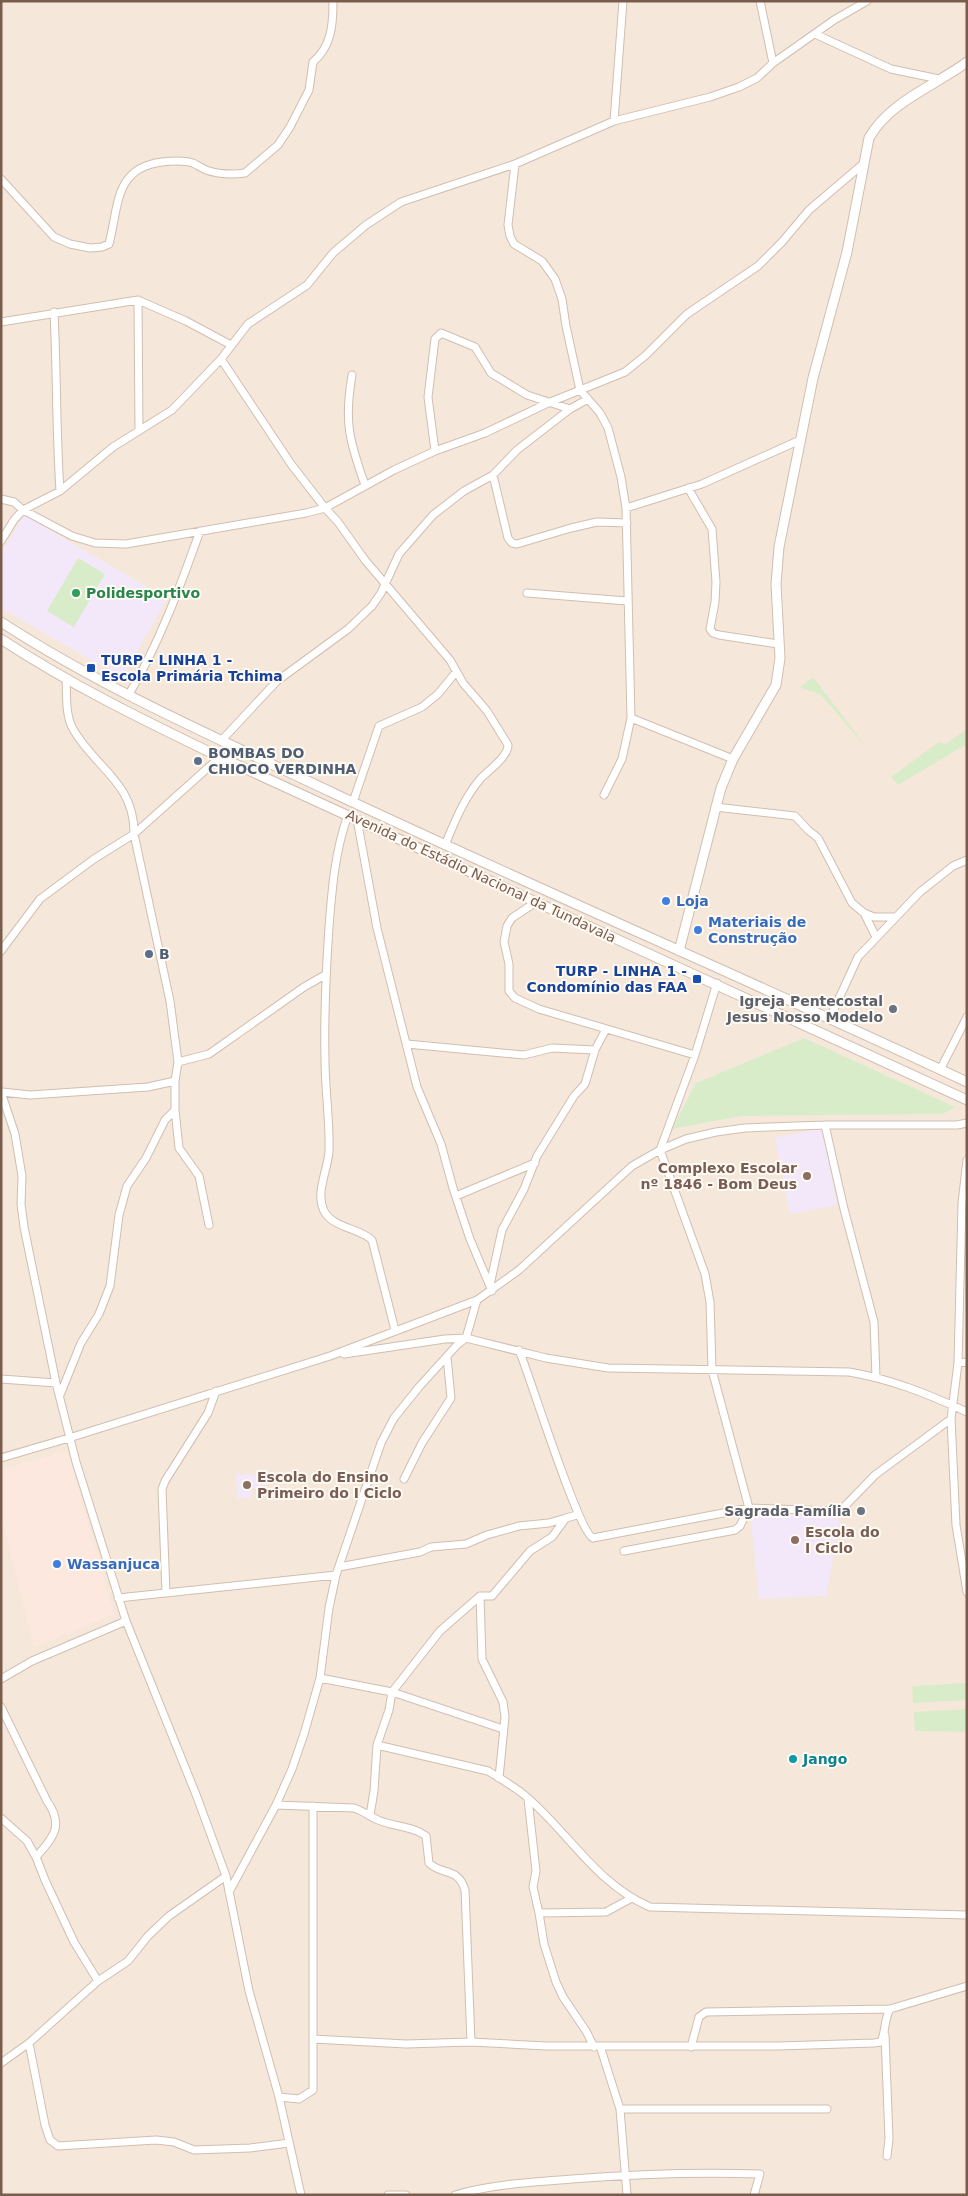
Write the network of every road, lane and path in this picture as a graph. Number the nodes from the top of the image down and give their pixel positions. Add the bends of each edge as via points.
1 (333, 1) edge
2 (623, 1) edge
3 (760, 1) edge
4 (867, 1) edge
5 (815, 34) junction
6 (773, 63) junction
7 (966, 63) edge
8 (939, 79) junction
9 (614, 121) junction
10 (515, 164) junction
11 (863, 164) junction
12 (1, 179) edge
13 (138, 300) junction
14 (54, 312) junction
15 (1, 322) edge
16 (232, 345) junction
17 (221, 359) junction
18 (352, 375) dead end
19 (580, 390) junction
20 (588, 399) junction
21 (548, 403) junction
22 (570, 409) junction
23 (139, 431) junction
24 (800, 440) junction
25 (435, 451) junction
26 (493, 474) junction
27 (366, 485) junction
28 (688, 488) junction
29 (60, 491) junction
30 (1, 499) edge
31 (325, 508) junction
32 (626, 508) junction
33 (23, 510) junction
34 (627, 523) junction
35 (200, 531) junction
36 (1, 541) edge
37 (385, 584) junction
38 (527, 593) dead end
39 (627, 601) junction
40 (1, 622) edge
41 (1, 639) edge
42 (778, 644) junction
43 (456, 672) junction
44 (66, 679) junction
45 (128, 696) junction
46 (631, 718) junction
47 (222, 741) junction
48 (220, 757) junction
49 (733, 759) junction
50 (604, 795) dead end
51 (353, 802) junction
52 (715, 806) junction
53 (353, 817) junction
54 (134, 834) junction
55 (445, 844) junction
56 (967, 860) edge
57 (536, 902) junction
58 (864, 913) junction
59 (896, 917) junction
60 (876, 938) junction
61 (1, 951) edge
62 (678, 951) junction
63 (325, 975) junction
64 (717, 983) junction
65 (967, 1017) edge
66 (830, 1018) junction
67 (606, 1028) junction
68 (407, 1044) junction
69 (595, 1050) junction
70 (695, 1055) junction
71 (178, 1062) junction
72 (940, 1070) junction
73 (175, 1081) junction
74 (967, 1082) edge
75 (2, 1092) edge
76 (967, 1100) edge
77 (175, 1110) junction
78 (967, 1123) edge
79 (825, 1125) junction
80 (660, 1150) junction
81 (967, 1160) edge
82 (535, 1163) junction
83 (456, 1196) junction
84 (209, 1225) dead end
85 (491, 1288) junction
86 (478, 1300) junction
87 (394, 1330) junction
88 (466, 1338) junction
89 (520, 1350) junction
90 (330, 1356) junction
91 (447, 1357) junction
92 (967, 1362) edge
93 (958, 1363) junction
94 (712, 1370) junction
95 (876, 1377) junction
96 (1, 1380) edge
97 (56, 1383) junction
98 (216, 1391) junction
99 (60, 1396) junction
100 (953, 1406) junction
101 (967, 1412) edge
102 (950, 1419) junction
103 (69, 1438) junction
104 (1, 1458) edge
105 (404, 1479) dead end
106 (749, 1508) junction
107 (578, 1515) junction
108 (566, 1518) junction
109 (624, 1551) dead end
110 (339, 1567) junction
111 (336, 1575) junction
112 (967, 1592) edge
113 (166, 1593) junction
114 (480, 1596) junction
115 (118, 1598) junction
116 (126, 1621) junction
117 (320, 1678) junction
118 (1, 1679) edge
119 (392, 1692) junction
120 (1, 1707) edge
121 (503, 1729) junction
122 (378, 1745) junction
123 (499, 1778) junction
124 (528, 1799) junction
125 (276, 1805) junction
126 (313, 1806) junction
127 (370, 1815) junction
128 (1, 1818) edge
129 (36, 1857) junction
130 (226, 1876) junction
131 (229, 1892) junction
132 (630, 1899) junction
133 (539, 1913) junction
134 (967, 1915) edge
135 (98, 1982) junction
136 (966, 1988) edge
137 (890, 2009) junction
138 (884, 2034) junction
139 (313, 2039) junction
140 (471, 2042) junction
141 (29, 2043) junction
142 (597, 2046) junction
143 (691, 2047) junction
144 (1, 2064) edge
145 (279, 2097) junction
146 (620, 2109) junction
147 (827, 2109) dead end
148 (289, 2143) junction
149 (887, 2156) dead end
150 (625, 2175) junction
151 (301, 2195) edge
152 (388, 2195) edge
153 (406, 2195) edge
154 (455, 2195) edge
155 (627, 2195) edge
156 (754, 2195) edge

1 - 12 street via 331,34 322,54 313,62 309,90 290,128 278,145 244,173 221,173 206,170 192,162 174,161 134,171 124,182 108,244 90,248 54,237
2 - 9 street
3 - 6 street
4 - 5 street
5 - 6 street
5 - 8 street via 891,69
6 - 9 street via 757,78 739,87
7 - 8 street
8 - 11 street via 876,125 869,138
9 - 10 street
10 - 16 street via 401,202 366,224 333,253 307,285 248,324
10 - 19 street via 508,225 510,236 514,244 542,261 556,280
11 - 19 street via 808,210 758,266 687,314 625,372
11 - 24 street via 847,252
13 - 14 street
13 - 16 street
13 - 23 street
14 - 15 street
14 - 29 street
16 - 17 street
17 - 23 street via 172,410
17 - 31 street via 291,464
18 - 27 street via 348,428
19 - 20 street
19 - 21 street
20 - 22 street
20 - 32 street via 608,428
21 - 22 street
21 - 25 street via 485,433
21 - 25 street via 527,395 491,373 475,347 441,333 435,339 428,397
22 - 26 street via 517,450
23 - 29 street via 113,447
24 - 28 street
24 - 42 street via 779,547 776,584
25 - 27 street
26 - 34 street via 508,538 512,543 597,522
26 - 37 street via 433,515 399,554
27 - 31 street
28 - 32 street
28 - 42 street via 709,523 713,539 715,602 712,633
29 - 33 street
30 - 33 street via 14,502
31 - 35 street
31 - 37 street
32 - 34 street
33 - 35 street via 72,536 95,543 126,544
33 - 36 street
34 - 39 street
35 - 45 street via 176,597 144,669
37 - 43 street via 450,660
37 - 47 street via 372,606 348,629 277,681
38 - 39 street
39 - 46 street
40 - 45 street, Avenida do Estádio Nacional da Tundavala
41 - 44 street, Avenida do Estádio Nacional da Tundavala
42 - 49 street via 780,658 776,685
43 - 51 street via 422,707 379,726
43 - 55 street via 487,711 508,748 466,797
44 - 48 street, Avenida do Estádio Nacional da Tundavala
44 - 54 street via 67,708 72,728 129,800 134,816
45 - 47 street, Avenida do Estádio Nacional da Tundavala
46 - 49 street
46 - 50 street via 622,759
47 - 51 street, Avenida do Estádio Nacional da Tundavala
48 - 53 street, Avenida do Estádio Nacional da Tundavala
48 - 54 street
49 - 52 street
51 - 55 street, Avenida do Estádio Nacional da Tundavala
52 - 58 street via 795,816 818,838 852,903
52 - 62 street
53 - 57 street, Avenida do Estádio Nacional da Tundavala
53 - 63 street via 340,837 335,862
53 - 68 street
54 - 61 street via 40,899
54 - 71 street via 170,1001
55 - 62 street, Avenida do Estádio Nacional da Tundavala
56 - 59 street via 952,866
57 - 64 street, Avenida do Estádio Nacional da Tundavala
57 - 67 street via 512,918 507,926 504,942 509,964 509,991 515,998 539,1009
58 - 59 street via 880,918
58 - 60 street
59 - 60 street
60 - 66 street via 851,968
62 - 66 street, Avenida do Estádio Nacional da Tundavala
63 - 71 street via 209,1054
63 - 87 street via 329,1153 321,1196 324,1210 331,1218 372,1240
64 - 70 street
64 - 76 street, Avenida do Estádio Nacional da Tundavala
65 - 72 street
66 - 72 street, Avenida do Estádio Nacional da Tundavala
67 - 69 street
67 - 70 street
68 - 69 street via 524,1055 552,1048
68 - 83 street via 418,1087 441,1144
69 - 82 street via 585,1084 574,1096
70 - 80 street
71 - 73 street
72 - 74 street, Avenida do Estádio Nacional da Tundavala
73 - 75 street via 148,1087 30,1095
73 - 77 street
75 - 97 street via 16,1142 22,1176 24,1227
77 - 84 street via 179,1148 199,1176
77 - 99 street via 165,1120 127,1186 119,1215 110,1286 99,1314 81,1343
78 - 79 street
79 - 80 street via 716,1132 686,1138
79 - 95 street via 874,1322
80 - 85 street via 632,1166 519,1270
80 - 94 street via 705,1274 710,1302
81 - 93 street via 962,1203
82 - 83 street
82 - 85 street via 502,1230
83 - 85 street
85 - 86 street
86 - 87 street
86 - 88 street
87 - 90 street
88 - 89 street
88 - 90 street
88 - 91 street
89 - 94 street via 546,1358 608,1368
89 - 107 street
90 - 98 street
91 - 105 street via 451,1398 422,1442
91 - 110 street via 394,1418 381,1443
92 - 93 street
93 - 100 street
94 - 95 street via 849,1372
94 - 106 street
95 - 100 street
96 - 97 street
97 - 99 street
98 - 103 street
98 - 113 street via 208,1413 162,1489
99 - 103 street
100 - 101 street
100 - 102 street
102 - 106 street via 875,1475 843,1508 832,1511
102 - 112 street via 956,1525
103 - 104 street
103 - 115 street
106 - 107 street via 594,1538 589,1536
106 - 109 street via 735,1530
107 - 108 street
108 - 110 street via 520,1526 466,1544 431,1547 420,1552
108 - 114 street via 552,1537 530,1551 492,1596
110 - 111 street
111 - 113 street
111 - 117 street
113 - 115 street
114 - 119 street via 440,1632
114 - 121 street via 482,1658 503,1702
115 - 116 street
116 - 118 street via 32,1661
116 - 130 street
117 - 119 street
117 - 125 street via 292,1769
119 - 121 street
119 - 122 street
120 - 129 street via 56,1813 56,1828
121 - 123 street
122 - 123 street via 488,1771
122 - 127 street
123 - 124 street
124 - 132 street via 600,1874
124 - 133 street via 536,1871 532,1887
125 - 126 street
125 - 131 street
126 - 127 street via 354,1808
126 - 139 street
127 - 140 street via 421,1832 426,1836 429,1863 462,1880 466,1890
128 - 129 street via 27,1842
129 - 135 street via 74,1942
130 - 131 street
130 - 135 street via 169,1916 128,1961
131 - 145 street via 249,1991
132 - 133 street via 606,1912
132 - 134 street via 650,1907
133 - 142 street via 544,1944 556,1982
135 - 141 street
136 - 137 street
137 - 138 street
137 - 143 street via 706,2012 699,2017
138 - 143 street via 881,2042 874,2043
138 - 149 street
139 - 140 street via 406,2044
139 - 145 street via 313,2090 299,2099
140 - 142 street
141 - 144 street
141 - 148 street via 45,2125 50,2140 58,2146 156,2140 174,2142 194,2150
142 - 143 street
142 - 146 street
145 - 148 street
146 - 147 street
146 - 150 street
148 - 151 street
150 - 154 street via 524,2182
150 - 155 street
150 - 156 street via 760,2174
152 - 153 street

